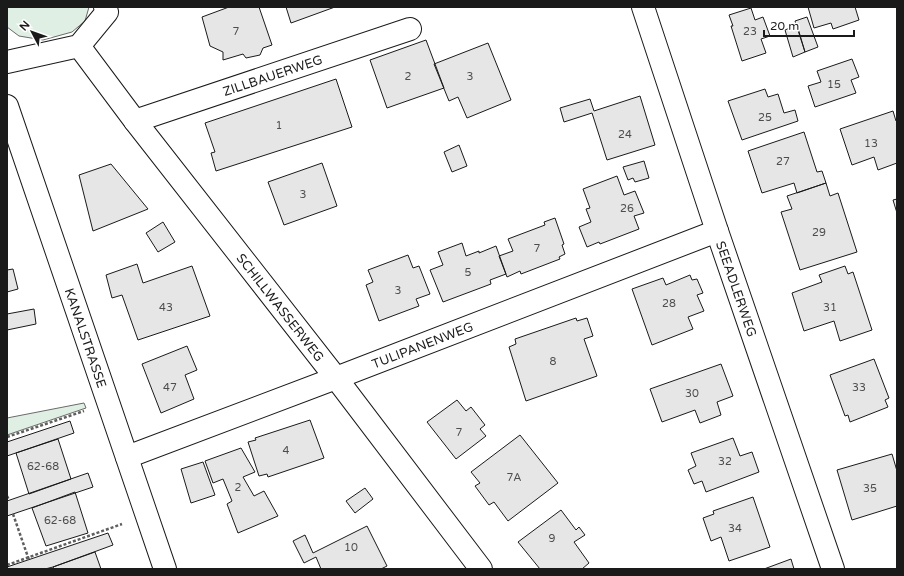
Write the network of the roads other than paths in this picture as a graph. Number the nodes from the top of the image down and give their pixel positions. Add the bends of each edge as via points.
1 (105, 7) edge
2 (644, 7) edge
3 (410, 29) dead end
4 (79, 46) junction
5 (7, 62) edge
6 (7, 106) edge
7 (135, 120) junction
8 (717, 231) junction
9 (336, 378) junction
10 (127, 457) junction
11 (165, 569) edge
12 (482, 569) edge
13 (833, 569) edge

1 - 4 street via 107,12
2 - 8 street, SEEADLERWEG
3 - 7 street, ZILLBAUERWEG
4 - 5 street
4 - 7 street, SCHILLWASSERWEG
6 - 10 street, KANALSTRASSE
7 - 9 street, SCHILLWASSERWEG
8 - 9 street, TULIPANENWEG
8 - 13 street, SEEADLERWEG
9 - 10 street, TULIPANENWEG
9 - 12 street, SCHILLWASSERWEG
10 - 11 street, KANALSTRASSE

